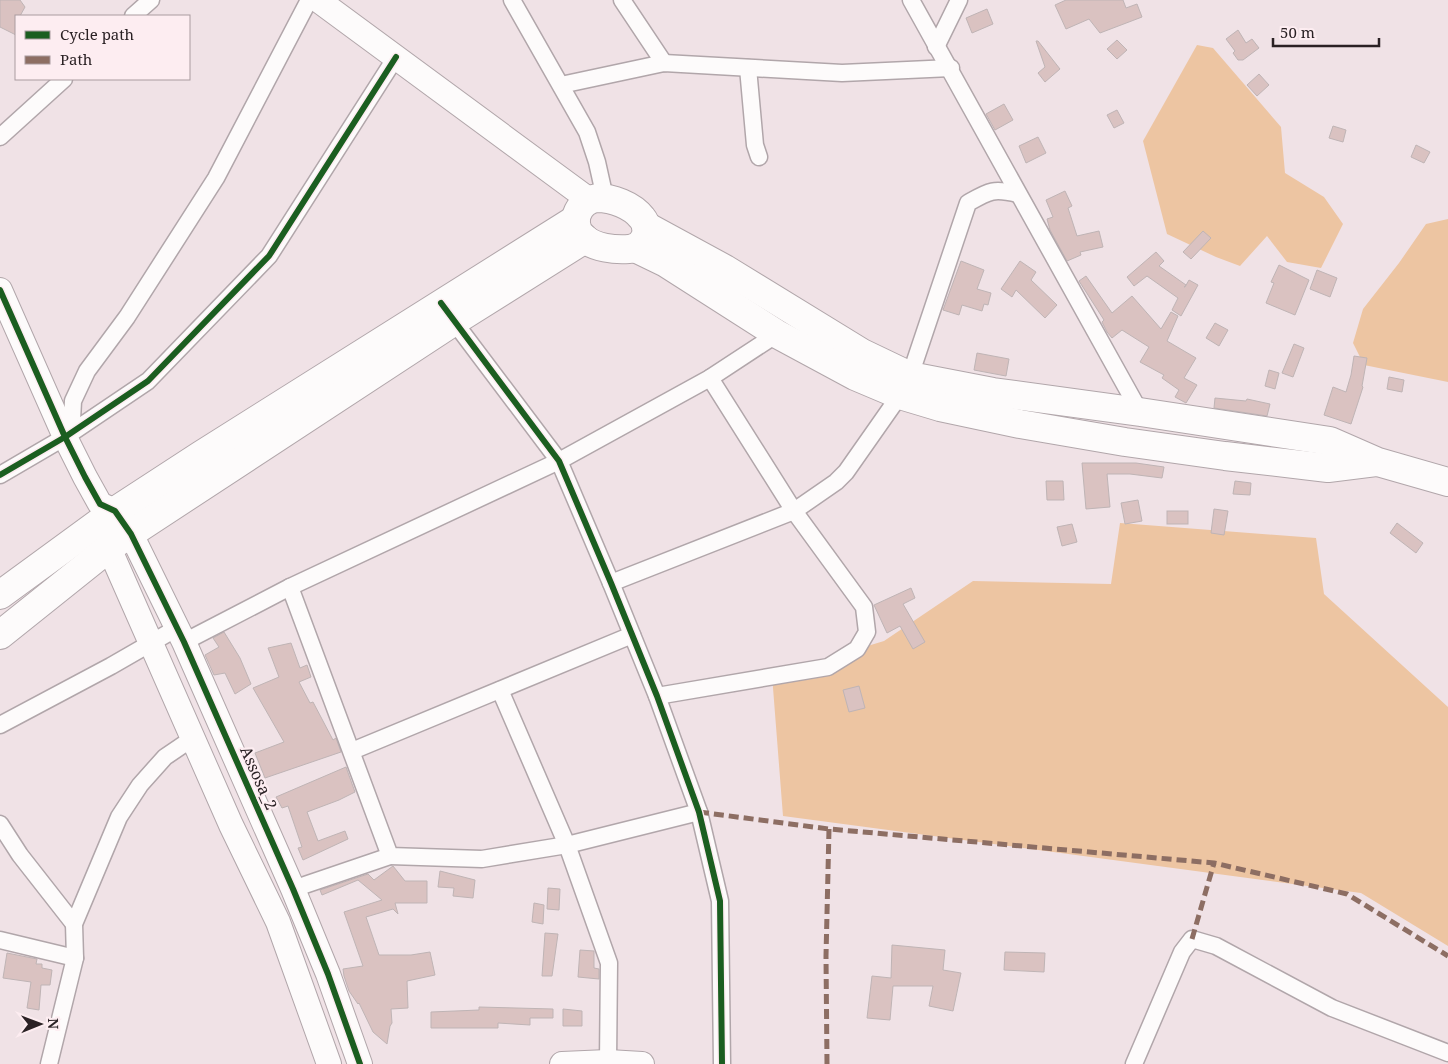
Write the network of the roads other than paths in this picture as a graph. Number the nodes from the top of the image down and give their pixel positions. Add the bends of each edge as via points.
1 (151, 0) edge
2 (309, 0) edge
3 (318, 0) edge
4 (512, 0) edge
5 (622, 0) edge
6 (911, 0) edge
7 (959, 0) edge
8 (134, 15) edge
9 (936, 47) junction
10 (396, 57) junction
11 (664, 63) junction
12 (748, 68) junction
13 (951, 68) junction
14 (63, 80) edge
15 (561, 85) junction
16 (0, 137) edge
17 (759, 157) dead end
18 (1018, 194) junction
19 (589, 214) junction
20 (640, 237) junction
21 (1, 296) edge
22 (447, 313) junction
23 (777, 334) junction
24 (710, 378) junction
25 (905, 386) junction
26 (991, 404) junction
27 (1140, 412) junction
28 (70, 433) junction
29 (559, 461) junction
30 (1378, 462) junction
31 (0, 476) edge
32 (1448, 482) edge
33 (794, 511) junction
34 (111, 524) junction
35 (611, 583) junction
36 (290, 587) junction
37 (0, 595) edge
38 (0, 635) edge
39 (181, 635) junction
40 (632, 635) junction
41 (151, 642) junction
42 (500, 690) junction
43 (657, 696) junction
44 (0, 725) edge
45 (194, 738) junction
46 (352, 750) junction
47 (699, 812) junction
48 (0, 824) edge
49 (567, 845) junction
50 (390, 856) junction
51 (293, 889) junction
52 (74, 924) junction
53 (0, 940) edge
54 (75, 958) junction
55 (1448, 1053) edge
56 (608, 1062) junction
57 (49, 1064) edge
58 (329, 1064) edge
59 (360, 1064) edge
60 (562, 1064) edge
61 (642, 1064) edge
62 (722, 1064) edge
63 (1134, 1064) edge

1 - 8 street
2 - 28 street via 216,178 127,317 87,371 73,401
3 - 10 street
4 - 15 street
5 - 11 street
6 - 9 street
7 - 9 street
9 - 13 street
10 - 19 street
10 - 28 street via 269,256 148,381
11 - 12 street
11 - 15 street
12 - 13 street via 842,73
12 - 17 street
13 - 18 street
14 - 16 street
15 - 19 street via 587,132 597,162
18 - 25 street via 1001,190 988,192 968,203
18 - 27 street
19 - 20 highway via 610,248
19 - 20 highway via 627,206 643,219
19 - 22 highway
20 - 23 highway via 666,263
20 - 25 highway via 725,269 862,353
21 - 28 street
22 - 29 street
22 - 34 highway
23 - 24 street
23 - 25 highway via 855,376
24 - 29 street
24 - 33 street
25 - 26 highway
25 - 33 street via 846,472
26 - 27 highway
26 - 30 highway via 1126,442 1328,468
27 - 30 highway via 1330,441
28 - 31 street
28 - 34 street via 84,477
29 - 35 street
29 - 36 street
30 - 32 highway
33 - 35 street
33 - 43 street via 864,607 867,632 857,649 828,667
34 - 37 highway
34 - 38 highway
34 - 39 street, Assosa_2
34 - 41 street
35 - 40 street
36 - 39 street
36 - 46 street
39 - 41 street
39 - 51 street, Assosa_2
40 - 42 street
40 - 43 street
41 - 44 street
41 - 45 street
42 - 46 street
42 - 49 street
43 - 47 street
45 - 52 street via 165,757 118,816
45 - 58 street via 231,826 278,922
46 - 50 street
47 - 49 street
47 - 62 street via 720,901
48 - 52 street
49 - 50 street via 482,859
49 - 56 street via 609,963
50 - 51 street
51 - 59 street, Assosa_2
52 - 54 street
53 - 54 street
54 - 57 street
55 - 63 street via 1332,1008 1216,946 1192,939 1182,952
56 - 60 street
56 - 61 street

